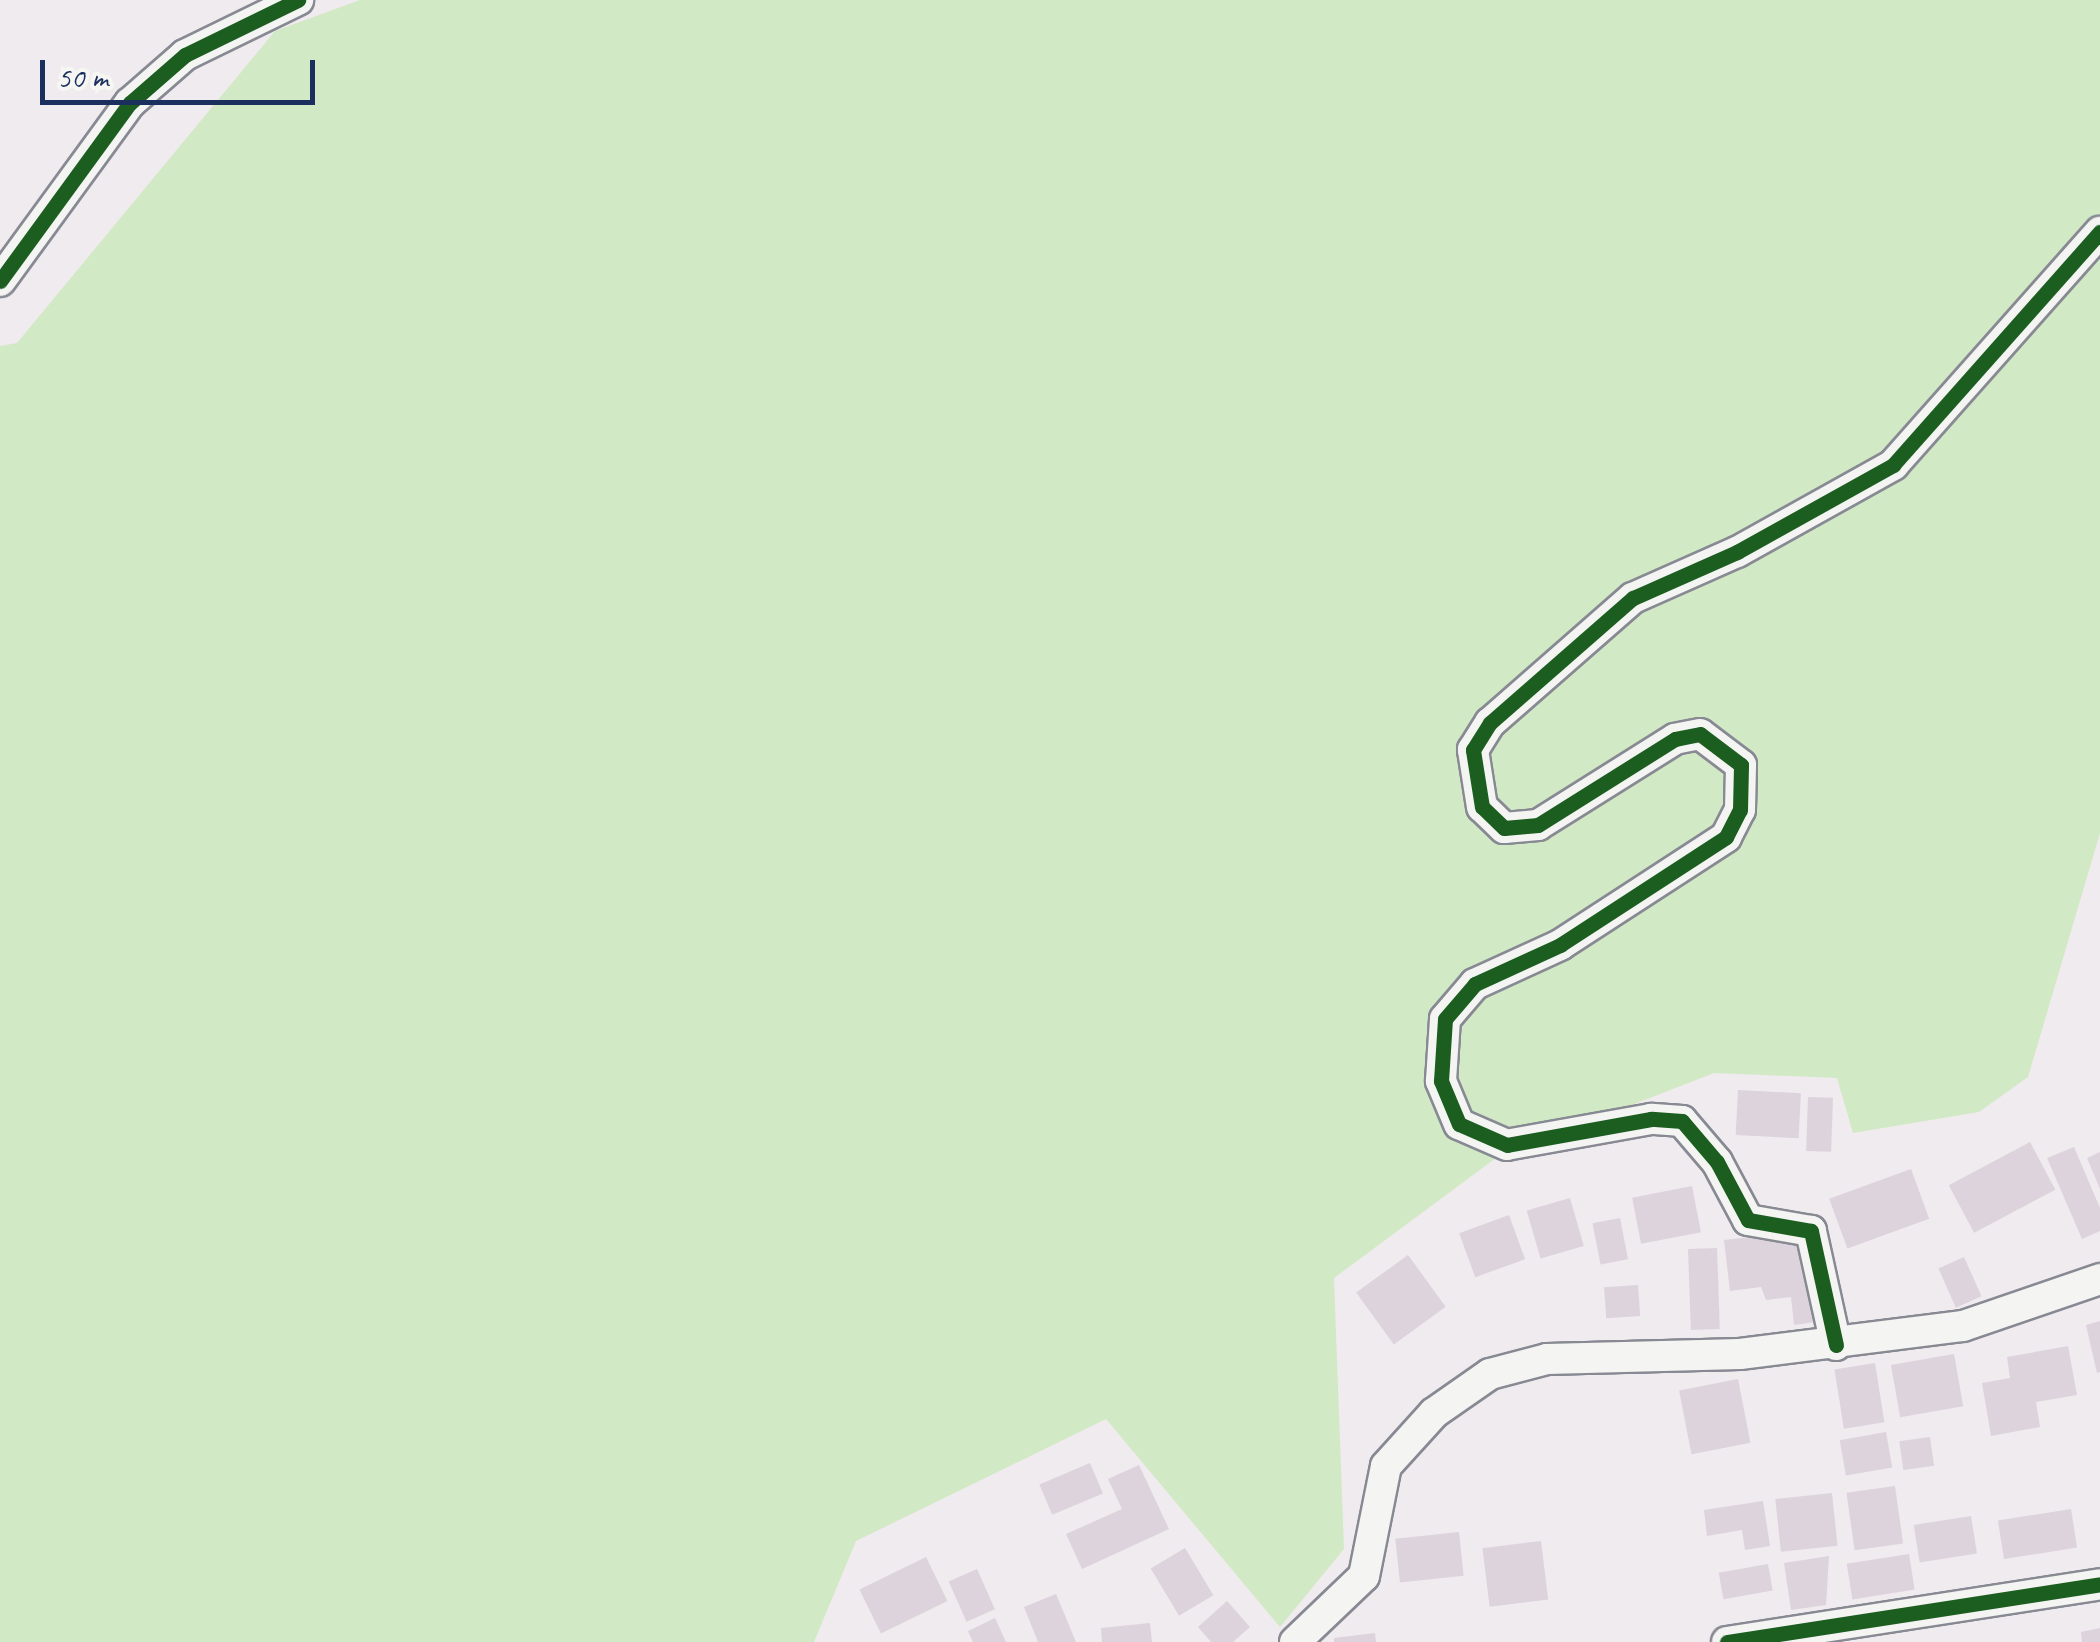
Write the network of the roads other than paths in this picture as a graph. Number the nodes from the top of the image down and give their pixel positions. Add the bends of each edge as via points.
1 (298, 0) edge
2 (2100, 232) edge
3 (0, 280) edge
4 (2100, 1279) edge
5 (1836, 1345) junction
6 (2100, 1584) edge
7 (1295, 1642) edge
8 (1727, 1642) edge

1 - 3 street via 185,55 130,103
2 - 5 street via 1894,465 1737,552 1633,598 1490,723 1473,750 1482,806 1504,828 1538,826 1675,739 1700,734 1741,764 1740,810 1726,837 1560,946 1475,984 1444,1018 1441,1081 1459,1124 1507,1145 1651,1118 1682,1121 1717,1162 1748,1220 1811,1231
4 - 5 street via 1963,1326
5 - 7 street via 1547,1359 1490,1374 1434,1414 1386,1466 1364,1576
6 - 8 street

